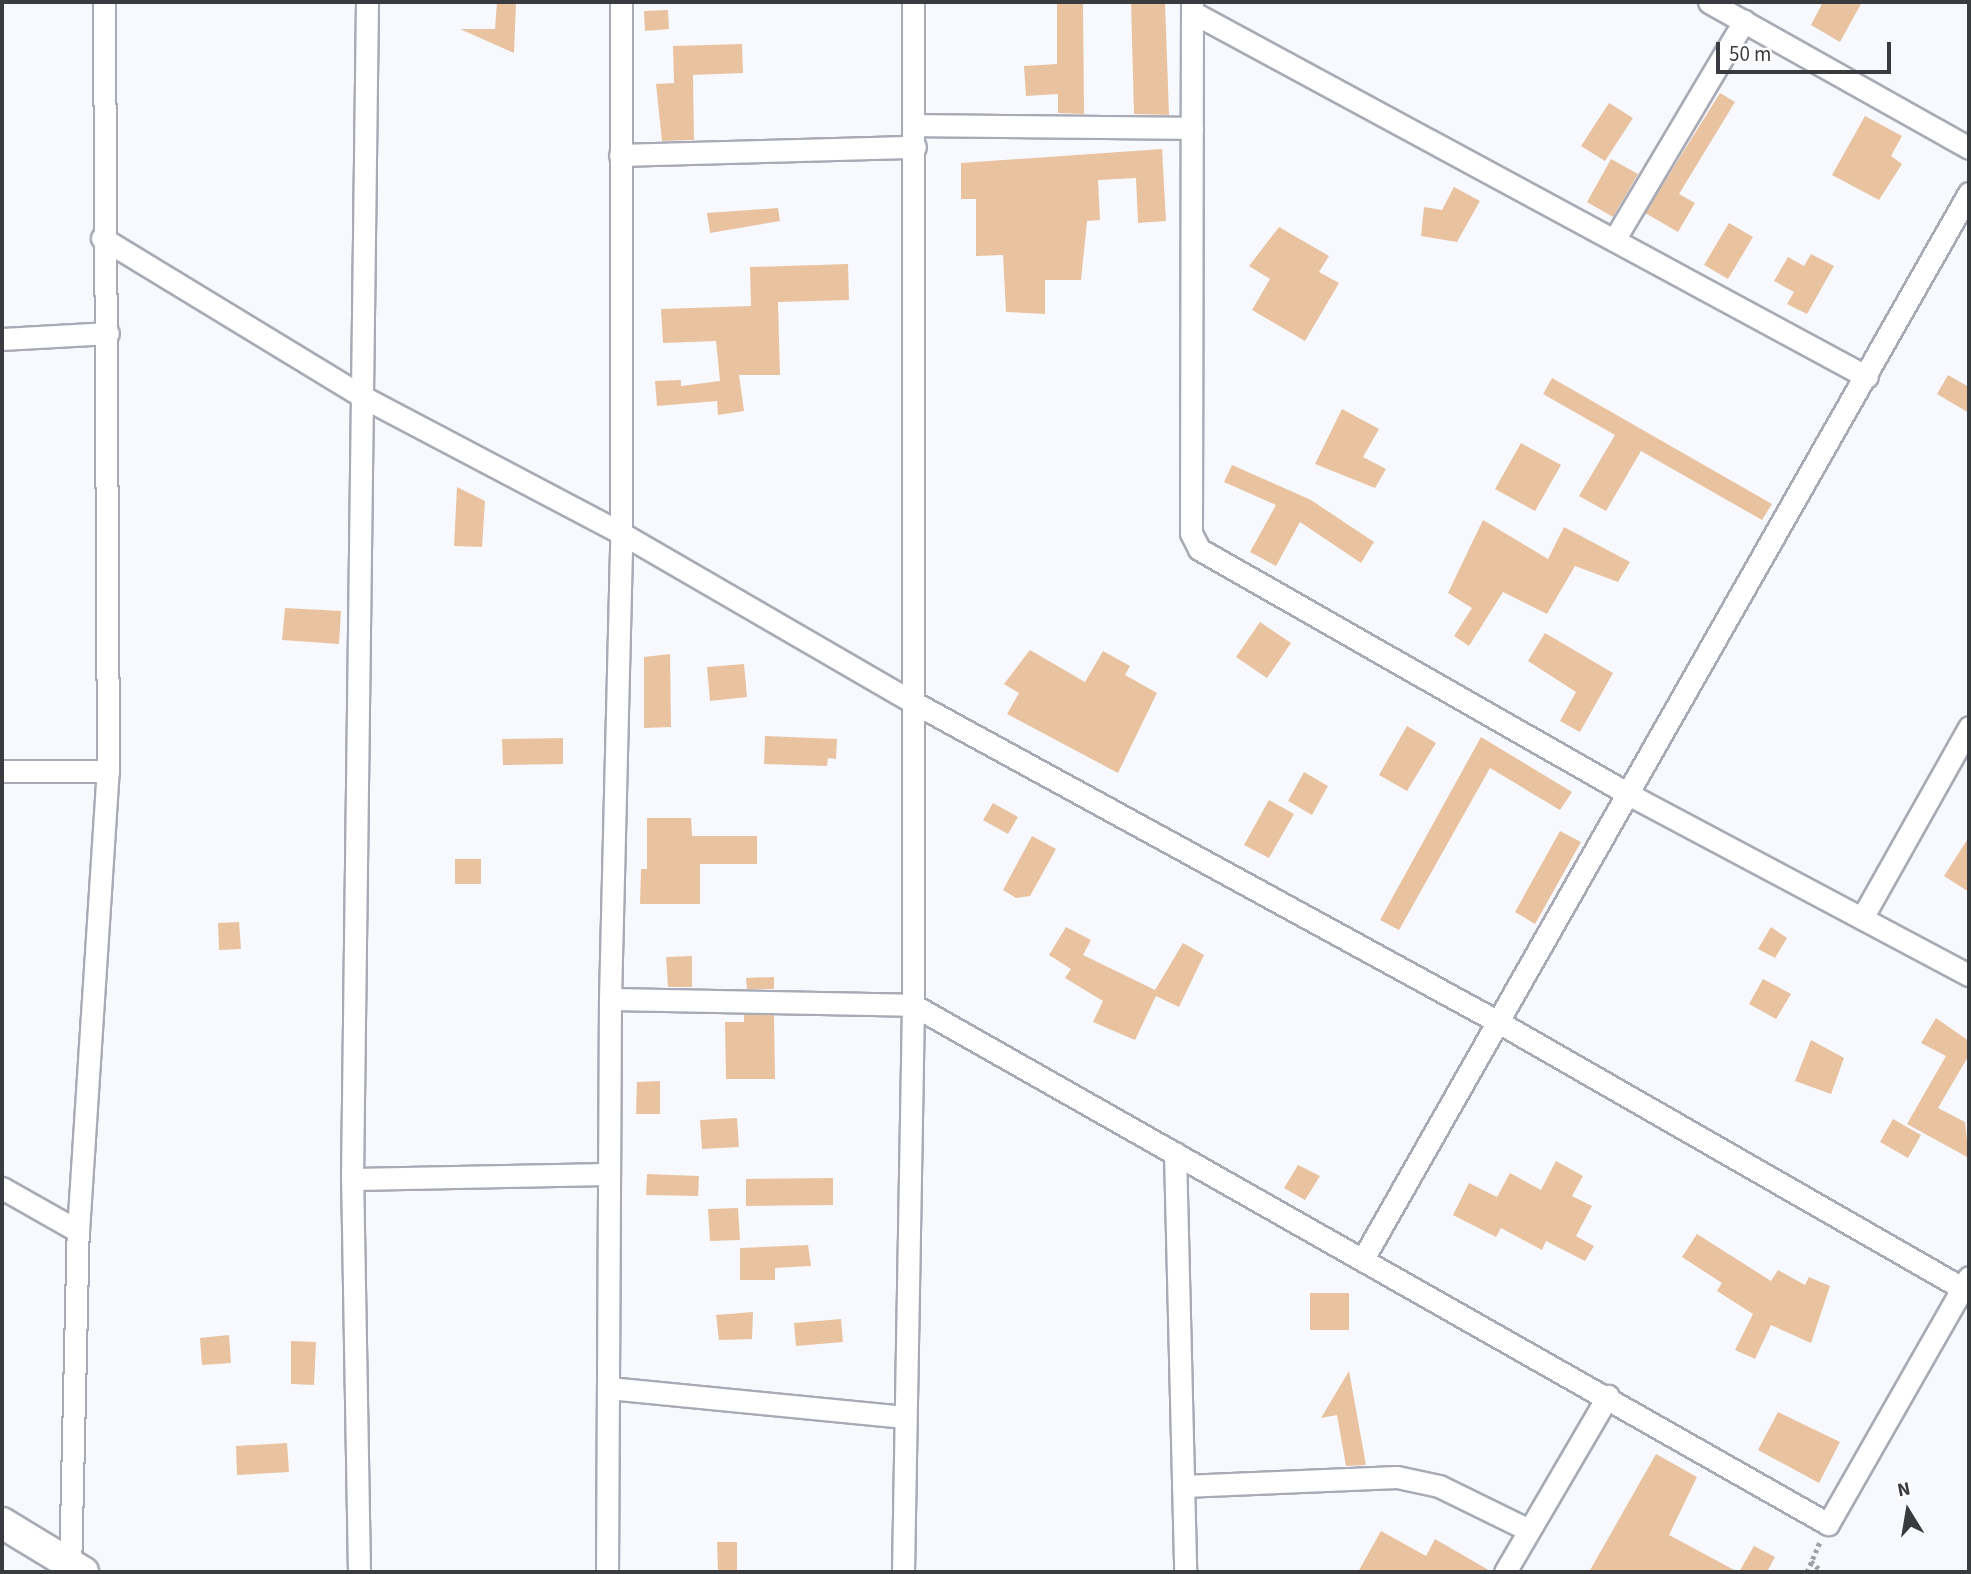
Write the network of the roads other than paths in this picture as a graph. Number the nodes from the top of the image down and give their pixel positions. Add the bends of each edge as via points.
1 (103, 2) edge
2 (367, 2) edge
3 (621, 2) edge
4 (913, 2) edge
5 (1709, 2) edge
6 (1192, 7) edge
7 (1744, 21) junction
8 (915, 125) junction
9 (1192, 128) junction
10 (915, 147) junction
11 (1969, 148) edge
12 (620, 155) junction
13 (1969, 193) edge
14 (102, 238) junction
15 (1614, 240) junction
16 (108, 333) junction
17 (2, 339) edge
18 (1867, 377) junction
19 (363, 397) junction
20 (621, 533) junction
21 (911, 701) junction
22 (1969, 727) edge
23 (2, 771) edge
24 (108, 771) junction
25 (1630, 794) junction
26 (1862, 918) junction
27 (1969, 975) edge
28 (610, 999) junction
29 (913, 1004) junction
30 (1500, 1023) junction
31 (1175, 1153) junction
32 (609, 1174) junction
33 (352, 1179) junction
34 (2, 1188) edge
35 (78, 1231) junction
36 (1364, 1257) junction
37 (1966, 1282) edge
38 (609, 1388) junction
39 (1608, 1396) junction
40 (905, 1417) junction
41 (1183, 1486) junction
42 (2, 1523) edge
43 (1529, 1530) junction
44 (74, 1570) edge
45 (359, 1572) edge
46 (607, 1572) edge
47 (903, 1572) edge
48 (1185, 1572) edge
49 (1505, 1572) edge

1 - 14 street
2 - 19 street
3 - 12 street
4 - 8 street
5 - 7 street
6 - 9 street
6 - 15 street
7 - 11 street
7 - 15 street
8 - 9 street
8 - 10 street
9 - 25 street via 1194,541 1207,555
10 - 12 street
10 - 21 street
12 - 20 street
13 - 18 street
14 - 16 street
14 - 19 street
15 - 18 street
16 - 17 street
16 - 24 street
18 - 25 street
19 - 20 street
19 - 33 street
20 - 21 street
20 - 28 street
21 - 29 street
21 - 30 street
22 - 26 street
23 - 24 street
24 - 35 street
25 - 26 street
25 - 30 street
26 - 27 street
28 - 29 street
28 - 32 street
29 - 31 street
29 - 40 street
30 - 36 street
30 - 37 street
31 - 36 street
31 - 41 street
32 - 33 street
32 - 38 street
33 - 45 street
34 - 35 street
35 - 44 street
36 - 39 street
37 - 39 street via 1828,1524
38 - 40 street
38 - 46 street
39 - 43 street
40 - 47 street
41 - 43 street via 1397,1477 1439,1486
41 - 48 street
42 - 44 street
43 - 49 street

